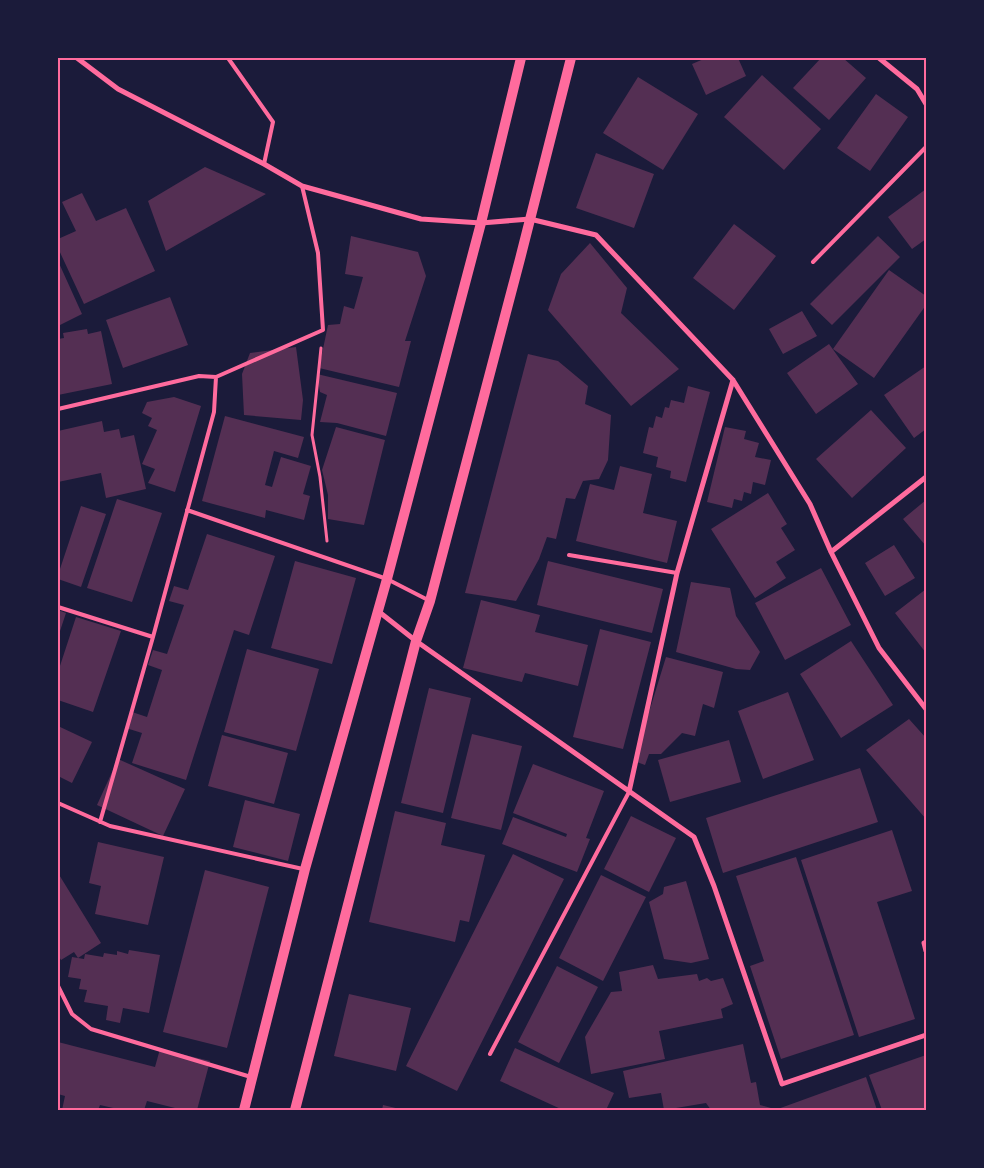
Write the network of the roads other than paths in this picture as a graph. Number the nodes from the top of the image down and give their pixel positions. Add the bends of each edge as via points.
1 (77, 58) edge
2 (228, 58) edge
3 (521, 58) edge
4 (571, 58) edge
5 (879, 58) edge
6 (926, 104) edge
7 (926, 147) edge
8 (264, 164) junction
9 (302, 186) junction
10 (530, 219) junction
11 (481, 223) junction
12 (813, 262) dead end
13 (216, 377) junction
14 (733, 380) junction
15 (58, 410) edge
16 (926, 477) edge
17 (187, 510) junction
18 (830, 552) junction
19 (569, 555) dead end
20 (677, 572) junction
21 (387, 579) junction
22 (430, 601) junction
23 (58, 607) edge
24 (378, 611) junction
25 (153, 637) junction
26 (416, 641) junction
27 (926, 708) edge
28 (629, 792) junction
29 (58, 803) edge
30 (100, 822) junction
31 (306, 870) junction
32 (926, 942) edge
33 (926, 951) edge
34 (58, 986) edge
35 (926, 1035) edge
36 (490, 1054) dead end
37 (253, 1078) junction
38 (244, 1110) edge
39 (294, 1110) edge

1 - 8 street via 118,89
2 - 8 lane via 273,122
3 - 11 main road
4 - 10 main road
5 - 6 street via 917,90
7 - 12 lane
8 - 9 street
9 - 11 street via 421,219
9 - 13 lane via 318,253 323,330
10 - 11 street
10 - 14 street via 596,235
10 - 22 main road
11 - 21 main road
13 - 15 lane via 199,376
13 - 17 lane via 214,412
14 - 18 street via 810,504
14 - 20 street
16 - 18 street
17 - 21 lane
17 - 25 lane
18 - 27 street via 880,648
19 - 20 lane
20 - 28 street
21 - 22 lane
21 - 24 main road
22 - 26 main road
23 - 25 lane
24 - 26 street
24 - 31 main road
25 - 30 lane
26 - 28 street
26 - 39 main road
28 - 35 street via 694,837 782,1084
28 - 36 lane
29 - 30 lane
30 - 31 lane
31 - 37 main road
32 - 33 street
34 - 37 lane via 72,1014 91,1029
37 - 38 main road

